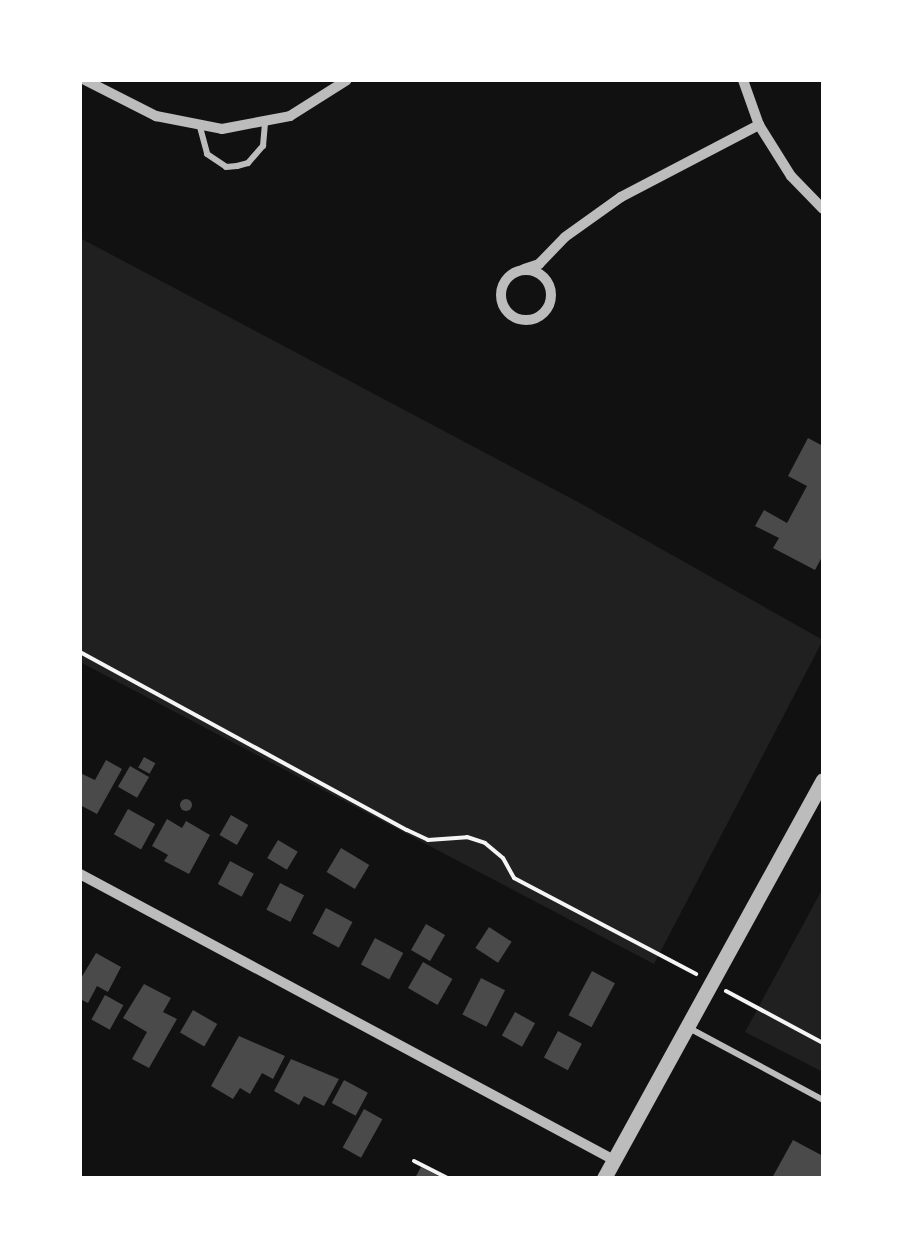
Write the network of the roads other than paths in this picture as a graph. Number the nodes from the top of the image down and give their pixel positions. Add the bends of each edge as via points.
1 (85, 80) edge
2 (346, 80) edge
3 (743, 80) edge
4 (264, 124) junction
5 (759, 125) junction
6 (200, 127) junction
7 (823, 209) edge
8 (551, 254) junction
9 (524, 269) junction
10 (550, 287) junction
11 (823, 780) edge
12 (80, 874) edge
13 (688, 1028) junction
14 (823, 1100) edge
15 (614, 1160) junction
16 (604, 1178) edge

1 - 6 street via 156,116
2 - 4 street via 290,116
3 - 5 street
4 - 6 street
4 - 6 lane via 263,146 248,163 226,167 207,154
5 - 7 street via 791,176
5 - 8 street via 620,197
8 - 9 street
8 - 10 street
9 - 10 street via 540,273
9 - 10 street via 501,289 514,318 531,320 546,312
11 - 13 street
12 - 15 street
13 - 14 lane
13 - 15 street
15 - 16 street

